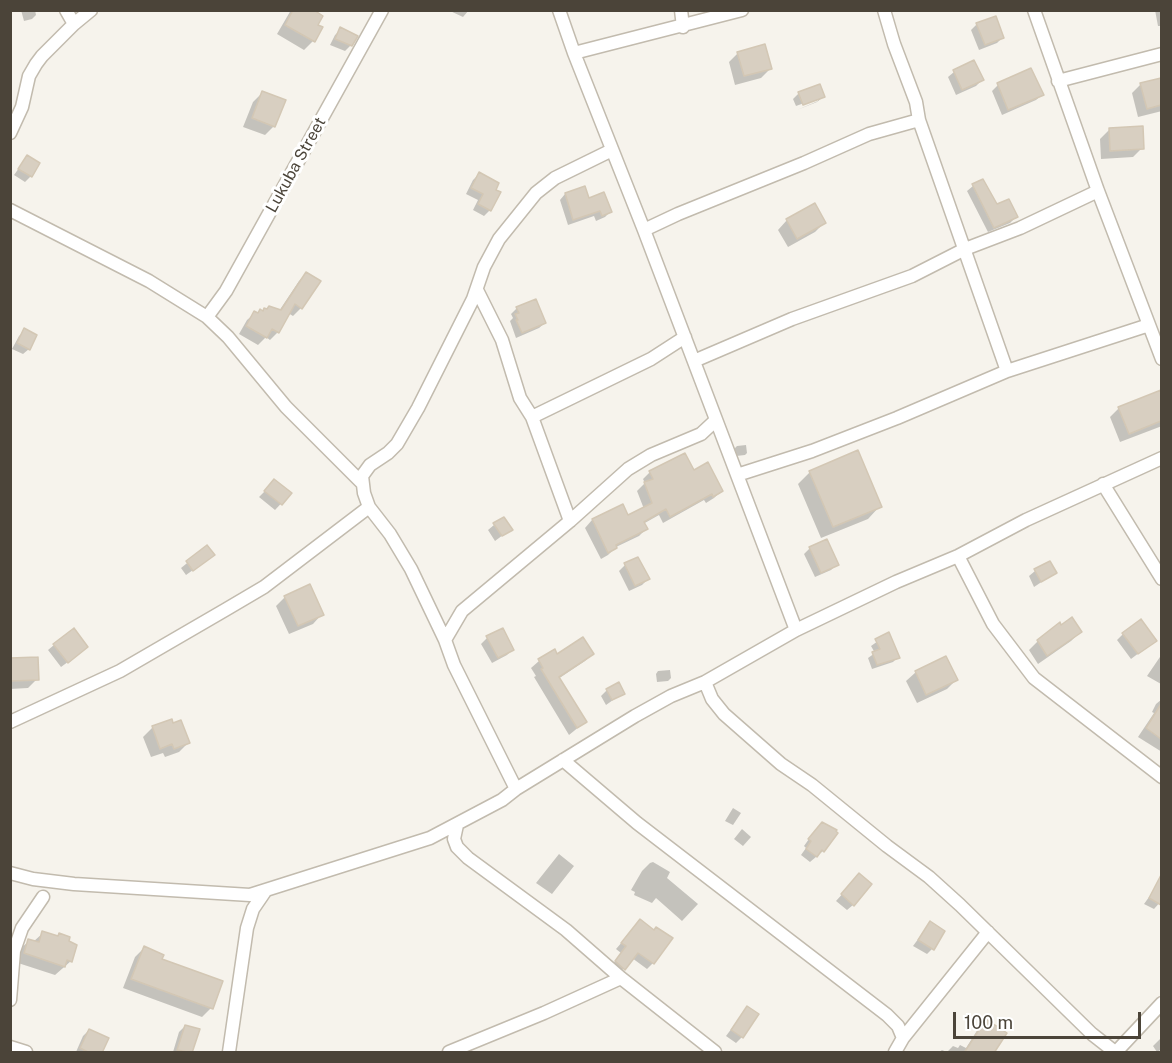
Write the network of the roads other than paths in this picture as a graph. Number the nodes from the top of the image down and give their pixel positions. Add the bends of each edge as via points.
1 (66, 10) edge
2 (91, 10) edge
3 (382, 10) edge
4 (559, 10) edge
5 (681, 10) edge
6 (742, 10) edge
7 (884, 10) edge
8 (1034, 10) edge
9 (74, 24) junction
10 (683, 27) junction
11 (574, 53) junction
12 (1161, 54) edge
13 (1059, 81) junction
14 (919, 120) junction
15 (10, 133) edge
16 (612, 150) junction
17 (1098, 191) junction
18 (10, 210) edge
19 (644, 230) junction
20 (965, 249) junction
21 (477, 290) junction
22 (207, 317) junction
23 (1149, 325) junction
24 (685, 337) junction
25 (1161, 359) edge
26 (694, 361) junction
27 (1007, 371) junction
28 (532, 417) junction
29 (717, 420) junction
30 (1161, 458) edge
31 (737, 475) junction
32 (363, 484) junction
33 (1103, 484) junction
34 (369, 507) junction
35 (570, 521) junction
36 (958, 556) junction
37 (1161, 579) edge
38 (796, 630) junction
39 (445, 640) junction
40 (705, 682) junction
41 (690, 688) junction
42 (712, 699) junction
43 (10, 722) edge
44 (563, 760) junction
45 (1161, 777) edge
46 (516, 789) junction
47 (457, 825) junction
48 (430, 838) junction
49 (457, 847) junction
50 (10, 873) edge
51 (266, 890) junction
52 (43, 897) dead end
53 (988, 932) junction
54 (621, 978) junction
55 (10, 1000) edge
56 (1161, 1003) edge
57 (903, 1038) junction
58 (10, 1047) edge
59 (26, 1053) edge
60 (229, 1053) edge
61 (449, 1053) edge
62 (715, 1053) edge
63 (895, 1053) edge
64 (1115, 1053) edge

1 - 9 street
2 - 9 street
3 - 22 street, Lukuba Street via 226,291
4 - 11 street
5 - 10 street
6 - 10 street
7 - 14 street
8 - 13 street
9 - 15 street via 42,56 29,76 22,107
10 - 11 street
11 - 16 street
12 - 13 street
13 - 17 street
14 - 19 street via 869,134
14 - 20 street
16 - 19 street
16 - 21 street via 555,178 536,193 499,239
17 - 20 street
17 - 23 street
18 - 22 street via 149,281
19 - 24 street
20 - 26 street via 912,276 792,319
20 - 27 street
21 - 28 street via 502,340 520,398
21 - 32 street via 397,444 370,465 362,476
22 - 32 street via 286,407
23 - 25 street
23 - 27 street
24 - 26 street
24 - 28 street via 651,359
26 - 29 street
27 - 31 street via 812,451
28 - 35 street
29 - 31 street
29 - 35 street via 701,434 628,469
30 - 33 street
31 - 38 street
32 - 34 street
33 - 36 street
33 - 37 street
34 - 39 street via 411,569
34 - 43 street via 264,587 120,671
35 - 39 street via 462,611
36 - 38 street
36 - 45 street via 993,624 1034,678
38 - 40 street
39 - 46 street
40 - 41 street
40 - 42 street
41 - 42 street
41 - 44 street
42 - 53 street via 781,764 929,877
44 - 46 street
44 - 57 street via 637,823 886,1015 898,1026
46 - 47 street
47 - 48 street
47 - 49 street
48 - 49 street
48 - 51 street
49 - 54 street via 566,930
50 - 51 street via 139,890 250,895
51 - 60 street via 253,909 247,928
52 - 55 street via 21,927 14,951
53 - 57 street
53 - 64 street
54 - 61 street
54 - 62 street
56 - 64 street
57 - 63 street
58 - 59 street

